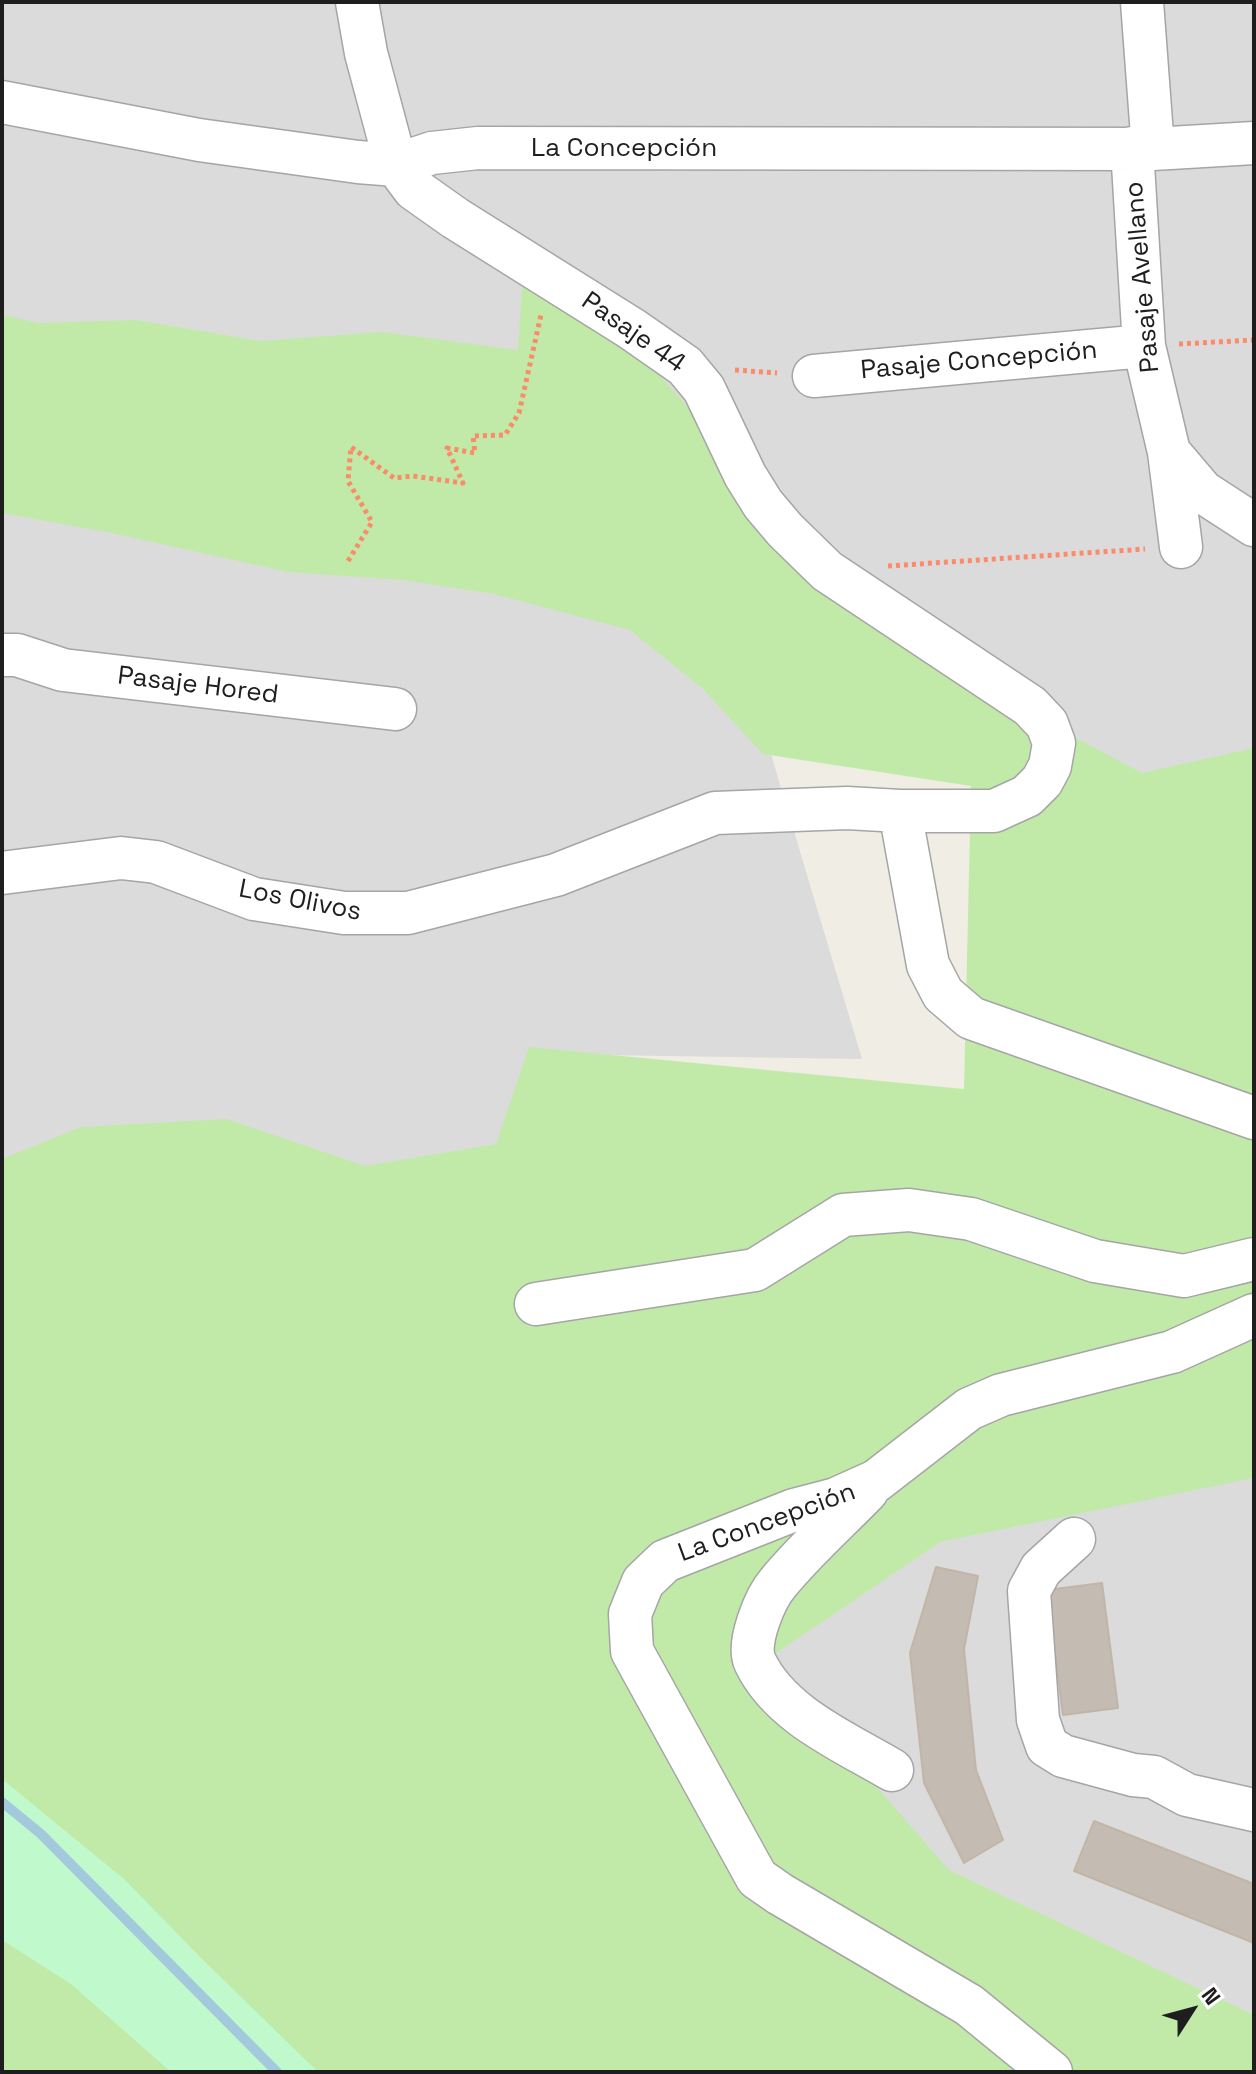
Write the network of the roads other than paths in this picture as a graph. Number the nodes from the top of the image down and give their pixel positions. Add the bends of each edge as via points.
1 (357, 2) edge
2 (1142, 2) edge
3 (2, 102) edge
4 (1254, 143) edge
5 (1142, 148) junction
6 (396, 165) junction
7 (1144, 346) junction
8 (814, 376) road end
9 (1169, 452) junction
10 (1254, 525) edge
11 (1181, 547) road end
12 (2, 655) edge
13 (395, 709) dead end
14 (900, 811) junction
15 (2, 873) edge
16 (1254, 1118) edge
17 (1254, 1259) edge
18 (536, 1304) dead end
19 (1254, 1315) edge
20 (876, 1481) junction
21 (1074, 1539) dead end
22 (892, 1770) dead end
23 (1254, 1810) edge
24 (1051, 2072) edge

1 - 6 street, Pasaje 44
2 - 5 street, Pasaje Avellano
3 - 6 street, La Concepción via 199,140
4 - 5 street, La Concepción
5 - 6 street, La Concepción via 478,148 432,153
5 - 7 street, Pasaje Avellano
6 - 14 street, Pasaje 44 via 414,189 455,218 685,366 704,389 757,495 785,530 827,571 1030,706 1047,724 1054,743 1050,766 1027,796 994,811
7 - 8 street, Pasaje Concepción
7 - 9 street, Pasaje Avellano
9 - 10 street, Pasaje Avellano via 1203,492
9 - 11 street, Pasaje Avellano
12 - 13 street, Pasaje Hored via 63,670
14 - 15 street, Los Olivos via 715,813 556,875 408,913 344,913 254,899 156,862 121,858
14 - 16 street via 928,965 943,994 971,1018
17 - 18 street via 1184,1276 1095,1261 971,1219 909,1210 843,1215 755,1270
19 - 20 street, La Concepción via 1172,1352 979,1404
20 - 22 street via 776,1584 755,1632 753,1660 793,1708
20 - 24 street, La Concepción via 665,1561 643,1582 630,1614 632,1651 757,1878 969,2005
21 - 23 street via 1041,1569 1029,1591 1038,1720 1047,1746 1063,1756 1154,1777 1187,1795

